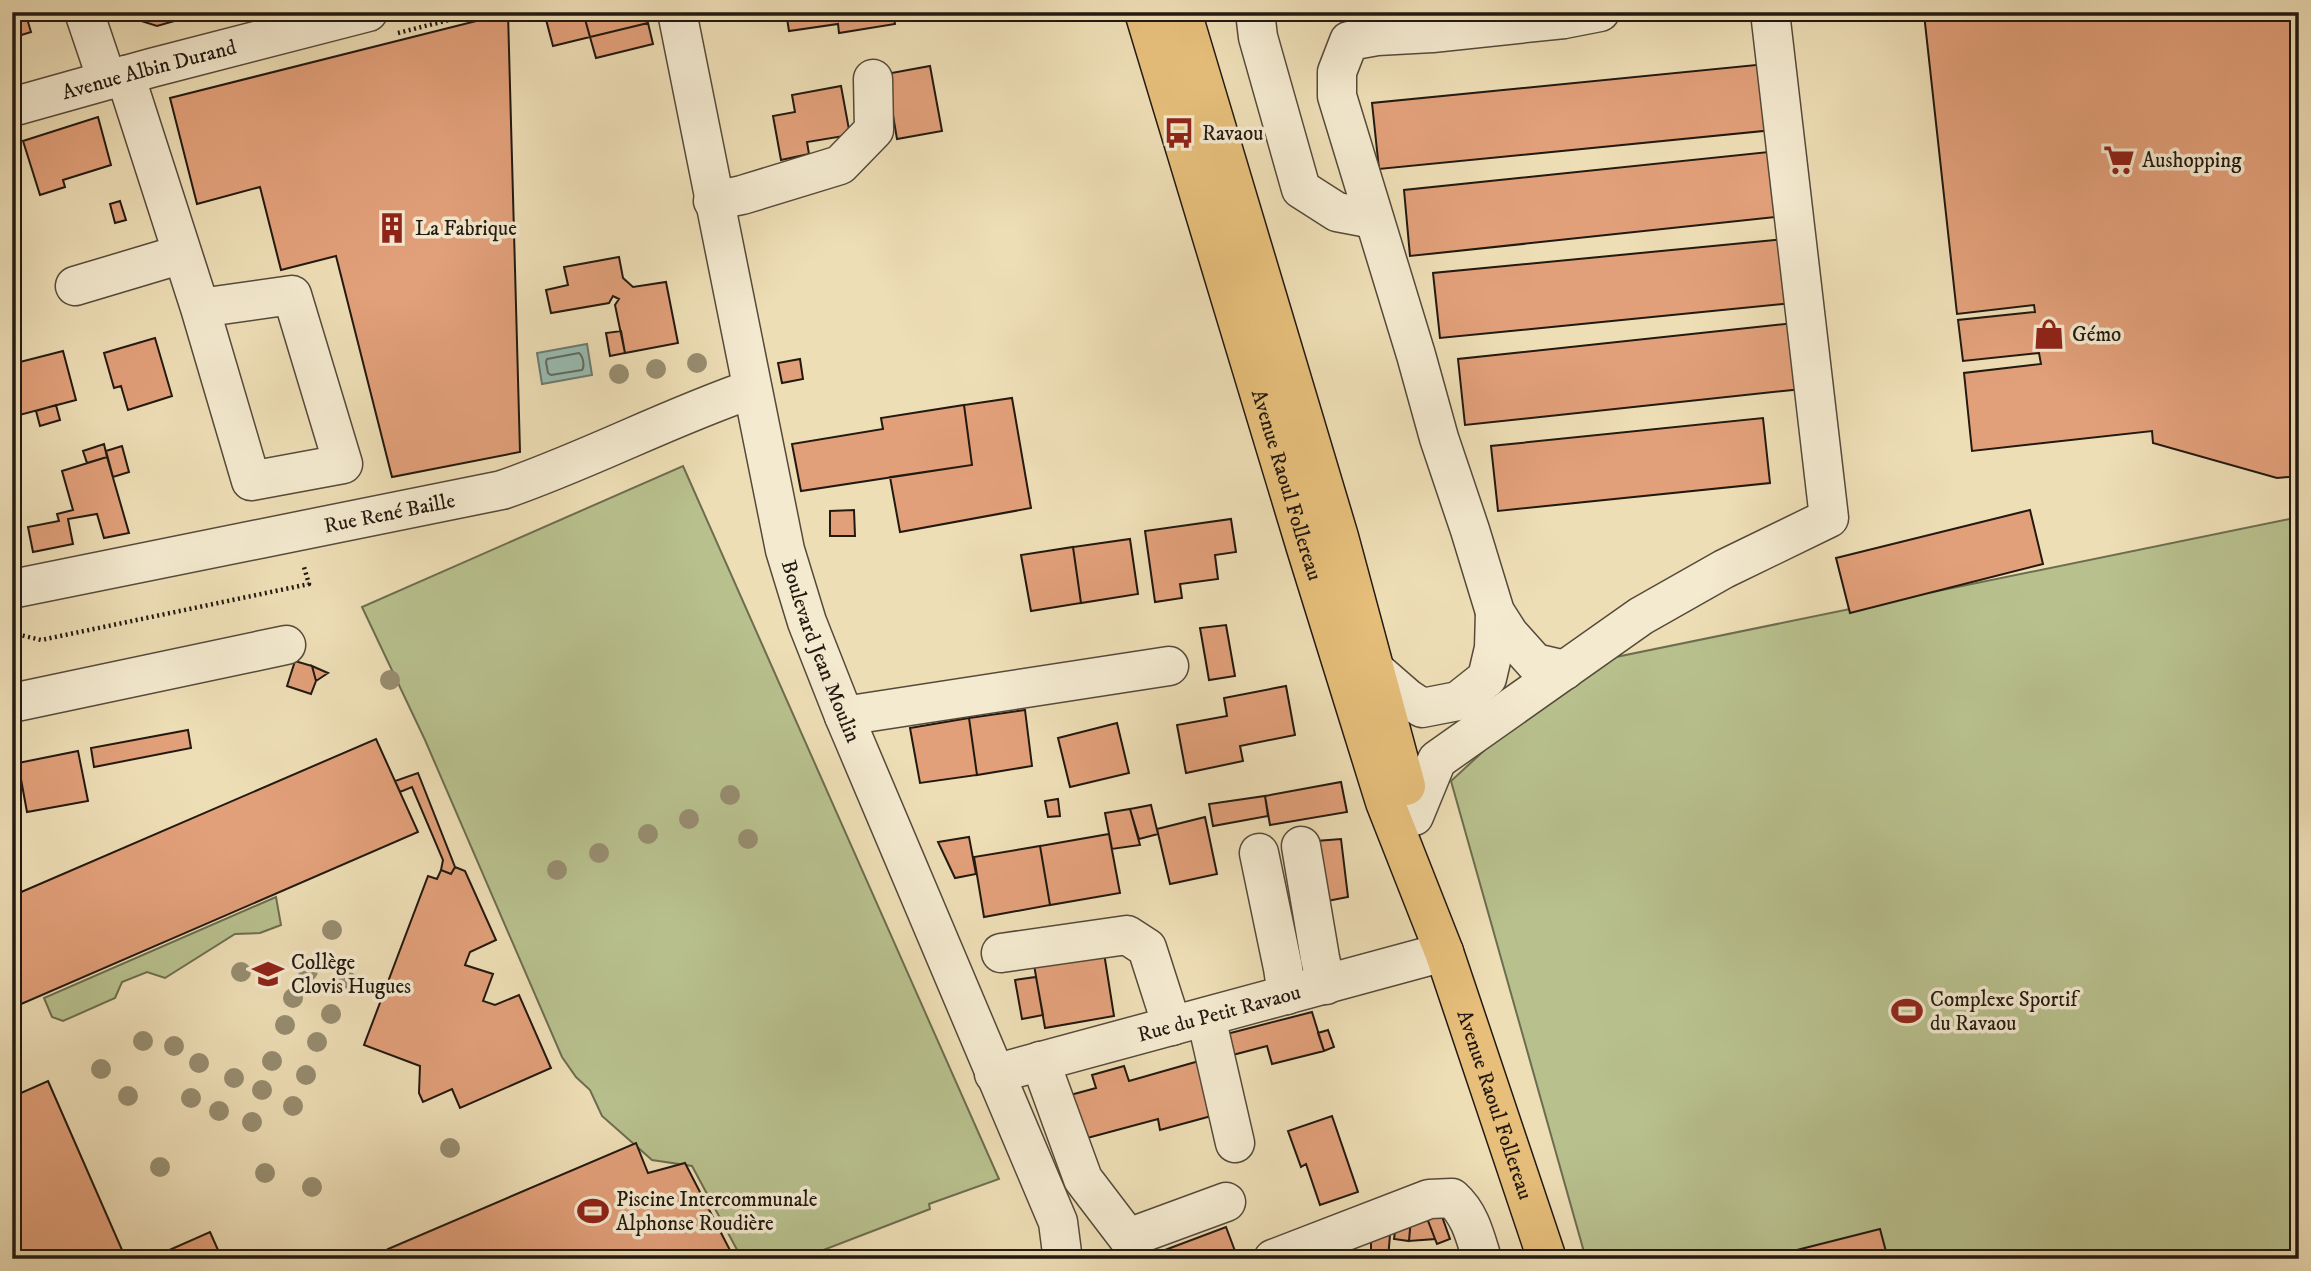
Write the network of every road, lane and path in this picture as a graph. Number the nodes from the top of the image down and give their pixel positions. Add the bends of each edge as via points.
1 (84, 12) edge
2 (368, 12) edge
3 (677, 12) edge
4 (1144, 12) edge
5 (1166, 12) edge
6 (1182, 12) edge
7 (1255, 12) edge
8 (1600, 12) edge
9 (1770, 12) edge
10 (1426, 23) edge
11 (116, 78) junction
12 (873, 79) dead end
13 (12, 107) edge
14 (1215, 119) junction
15 (713, 201) junction
16 (1374, 219) junction
17 (182, 254) junction
18 (75, 286) dead end
19 (200, 308) junction
20 (752, 389) junction
21 (294, 532) junction
22 (12, 589) edge
23 (1495, 612) junction
24 (12, 633) edge
25 (286, 645) dead end
26 (1169, 667) dead end
27 (1565, 670) junction
28 (1376, 671) junction
29 (12, 703) edge
30 (844, 716) junction
31 (1414, 816) junction
32 (1301, 846) dead end
33 (1259, 853) dead end
34 (1444, 952) junction
35 (1001, 953) dead end
36 (1326, 985) junction
37 (1287, 995) junction
38 (1189, 1021) junction
39 (1040, 1061) junction
40 (994, 1074) junction
41 (1236, 1143) dead end
42 (1226, 1202) dead end
43 (1060, 1259) edge
44 (1273, 1259) edge
45 (1482, 1259) edge
46 (1547, 1259) edge

1 - 11 street
2 - 11 street, Avenue Albin Durand
3 - 15 street, Boulevard Jean Moulin
4 - 34 main road, Avenue Raoul Follereau via 1385,802
5 - 14 street via 1192,91
6 - 14 main road, Avenue Raoul Follereau
7 - 16 street via 1301,189 1337,212
8 - 10 street via 1564,19
9 - 27 street via 1829,518 1641,616
10 - 16 street via 1349,41 1337,72 1337,96
11 - 13 street, Avenue Albin Durand
11 - 17 street
12 - 15 street via 874,130 840,166
14 - 28 main road, Avenue Raoul Follereau
15 - 20 street, Boulevard Jean Moulin
16 - 23 street
17 - 18 street
17 - 19 street
19 - 19 street via 251,481 343,464 292,295
20 - 21 street, Rue René Baille via 502,490
20 - 30 street, Boulevard Jean Moulin via 785,550
21 - 22 street, Rue René Baille
21 - 24 path via 309,584 41,640
23 - 27 street via 1535,663
23 - 28 street via 1487,678 1458,701 1422,708
25 - 29 street
26 - 30 street
27 - 31 street via 1437,760
28 - 31 main road, Avenue Raoul Follereau
30 - 40 street, Boulevard Jean Moulin
31 - 34 main road, Avenue Raoul Follereau
32 - 36 street
33 - 37 street
34 - 36 street, Rue du Petit Ravaou
34 - 46 main road, Avenue Raoul Follereau
35 - 38 street via 1127,935 1147,948
36 - 37 street, Rue du Petit Ravaou
37 - 38 street, Rue du Petit Ravaou
38 - 39 street, Rue du Petit Ravaou
38 - 41 street
39 - 40 street, Rue du Petit Ravaou
39 - 42 street via 1083,1179 1128,1238
40 - 43 street, Boulevard Jean Moulin via 1058,1222
44 - 45 street via 1429,1199 1452,1198 1470,1222

